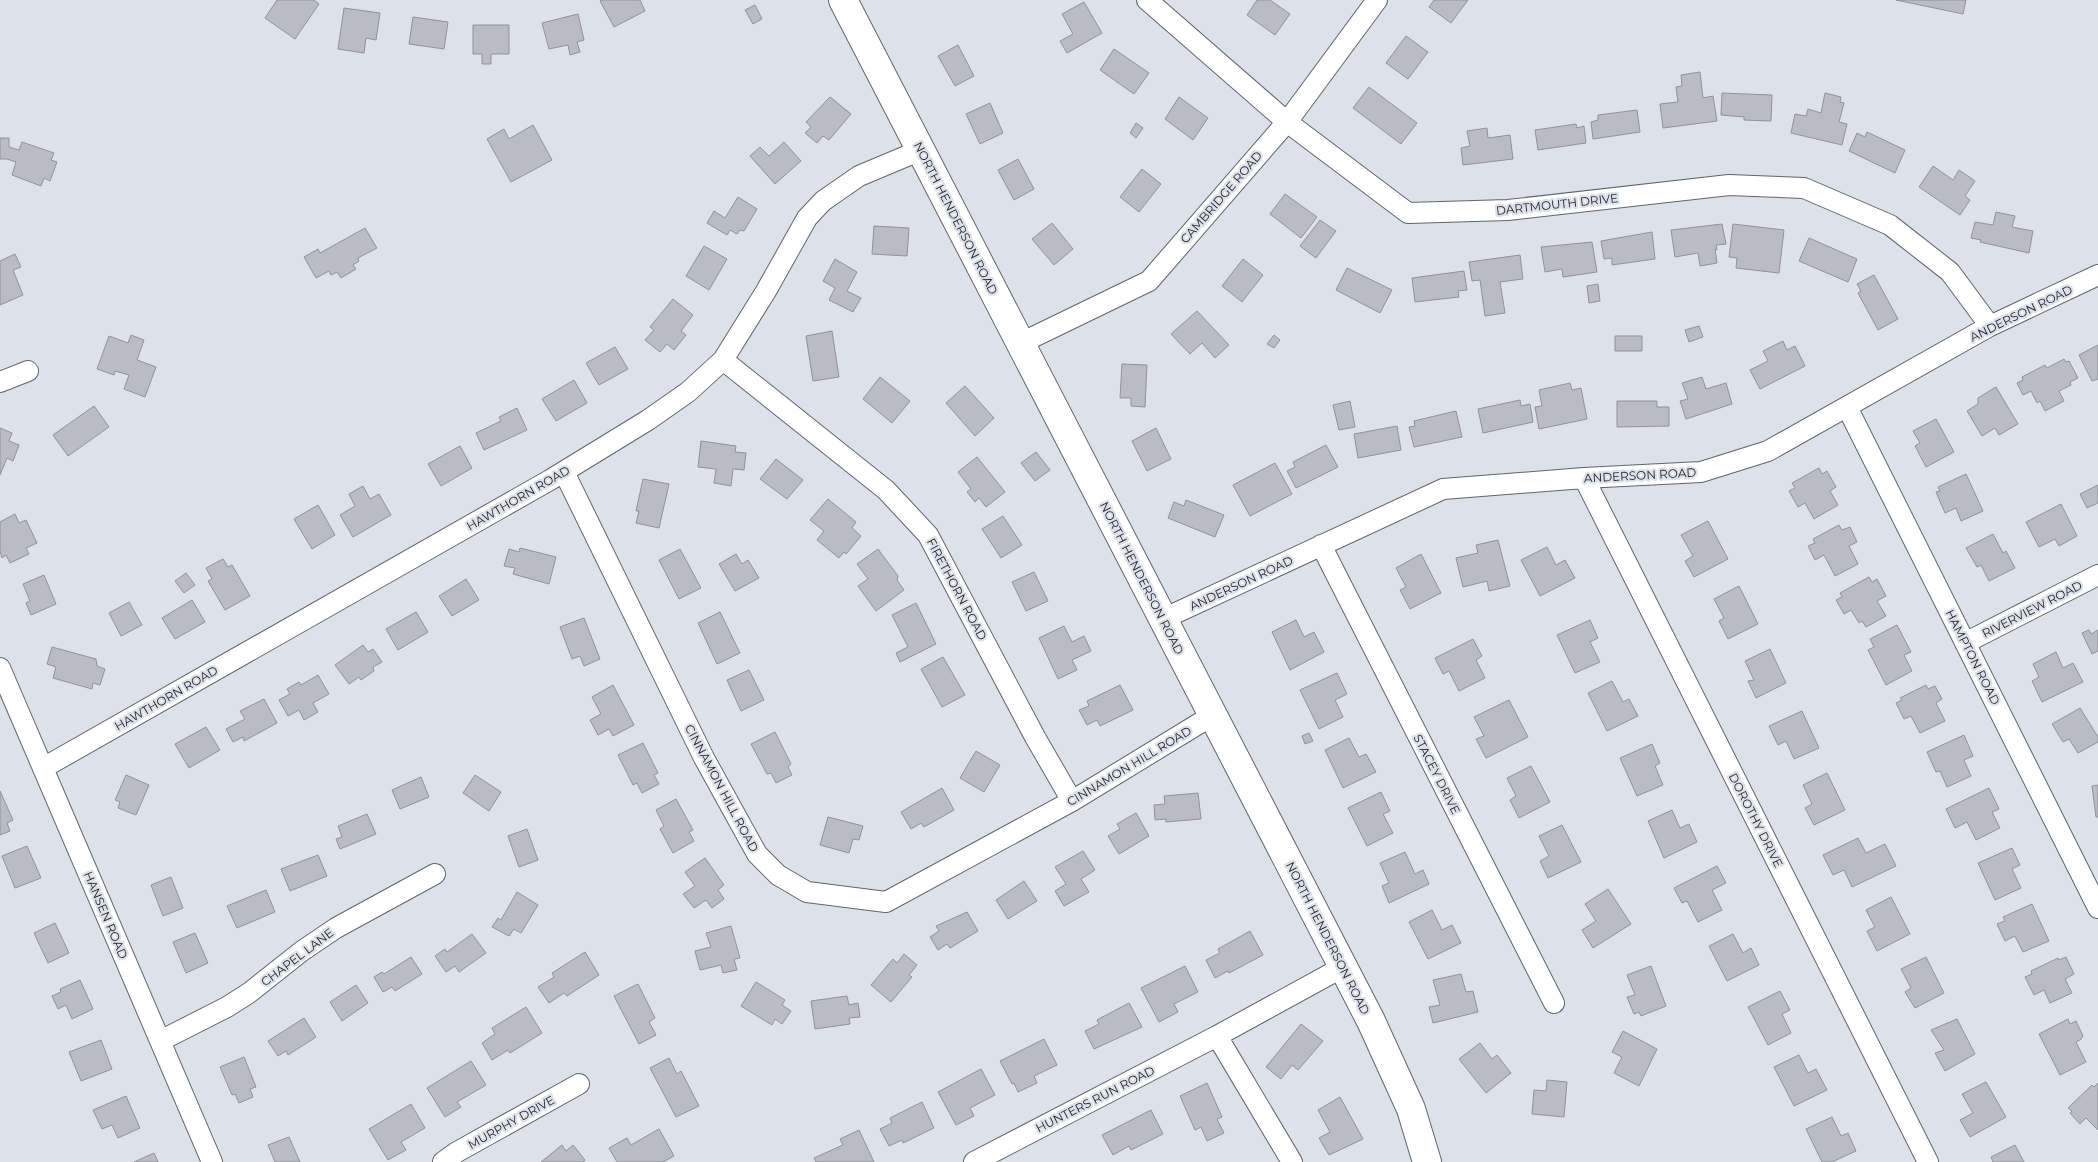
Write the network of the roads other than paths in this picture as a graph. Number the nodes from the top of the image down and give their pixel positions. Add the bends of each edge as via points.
1 (842, 0) edge
2 (1147, 0) edge
3 (1377, 0) edge
4 (1287, 122) junction
5 (920, 150) junction
6 (2098, 275) edge
7 (1990, 326) junction
8 (1021, 343) junction
9 (723, 360) junction
10 (28, 371) dead end
11 (0, 382) edge
12 (1847, 406) junction
13 (564, 472) junction
14 (1584, 478) junction
15 (1321, 545) junction
16 (2098, 576) edge
17 (1164, 619) junction
18 (1965, 643) junction
19 (0, 668) edge
20 (1213, 715) junction
21 (43, 768) junction
22 (1072, 801) junction
23 (434, 874) dead end
24 (2092, 881) edge
25 (2098, 908) edge
26 (1343, 967) junction
27 (1554, 1003) dead end
28 (1216, 1036) junction
29 (160, 1041) junction
30 (580, 1084) dead end
31 (212, 1162) edge
32 (443, 1162) edge
33 (974, 1162) edge
34 (1292, 1162) edge
35 (1428, 1162) edge
36 (1928, 1162) edge

1 - 5 street, NORTH HENDERSON ROAD
2 - 4 street, DARTMOUTH DRIVE
3 - 4 street, CAMBRIDGE ROAD
4 - 7 street, DARTMOUTH DRIVE via 1408,213 1508,210 1729,185 1804,188 1890,225 1950,272
4 - 8 street, CAMBRIDGE ROAD via 1149,281
5 - 8 street, NORTH HENDERSON ROAD
5 - 9 street, HAWTHORN ROAD via 859,176 823,201 807,218
6 - 7 street, ANDERSON ROAD
7 - 12 street, ANDERSON ROAD
8 - 17 street, NORTH HENDERSON ROAD
9 - 13 street, HAWTHORN ROAD via 688,392
9 - 22 street, FIRETHORN ROAD via 886,490 928,535
10 - 11 street
12 - 14 street, ANDERSON ROAD via 1768,451 1701,472
12 - 18 street, HAMPTON ROAD
13 - 21 street, HAWTHORN ROAD
13 - 22 street, CINNAMON HILL ROAD via 704,758 757,854 778,875 807,892 886,902
14 - 15 street, ANDERSON ROAD via 1442,489
14 - 36 street, DOROTHY DRIVE
15 - 17 street, ANDERSON ROAD
15 - 27 street, STACEY DRIVE
16 - 18 street, RIVERVIEW ROAD
17 - 20 street, NORTH HENDERSON ROAD
18 - 24 street, HAMPTON ROAD
19 - 21 street, HANSEN ROAD
20 - 22 street, CINNAMON HILL ROAD
20 - 26 street, NORTH HENDERSON ROAD
21 - 29 street, HANSEN ROAD
23 - 29 street, CHAPEL LANE via 336,928 227,1007
24 - 25 street, HAMPTON ROAD
26 - 28 street, HUNTERS RUN ROAD
26 - 35 street, NORTH HENDERSON ROAD via 1411,1109
28 - 33 street, HUNTERS RUN ROAD
28 - 34 street
29 - 31 street, HANSEN ROAD
30 - 32 street, MURPHY DRIVE

